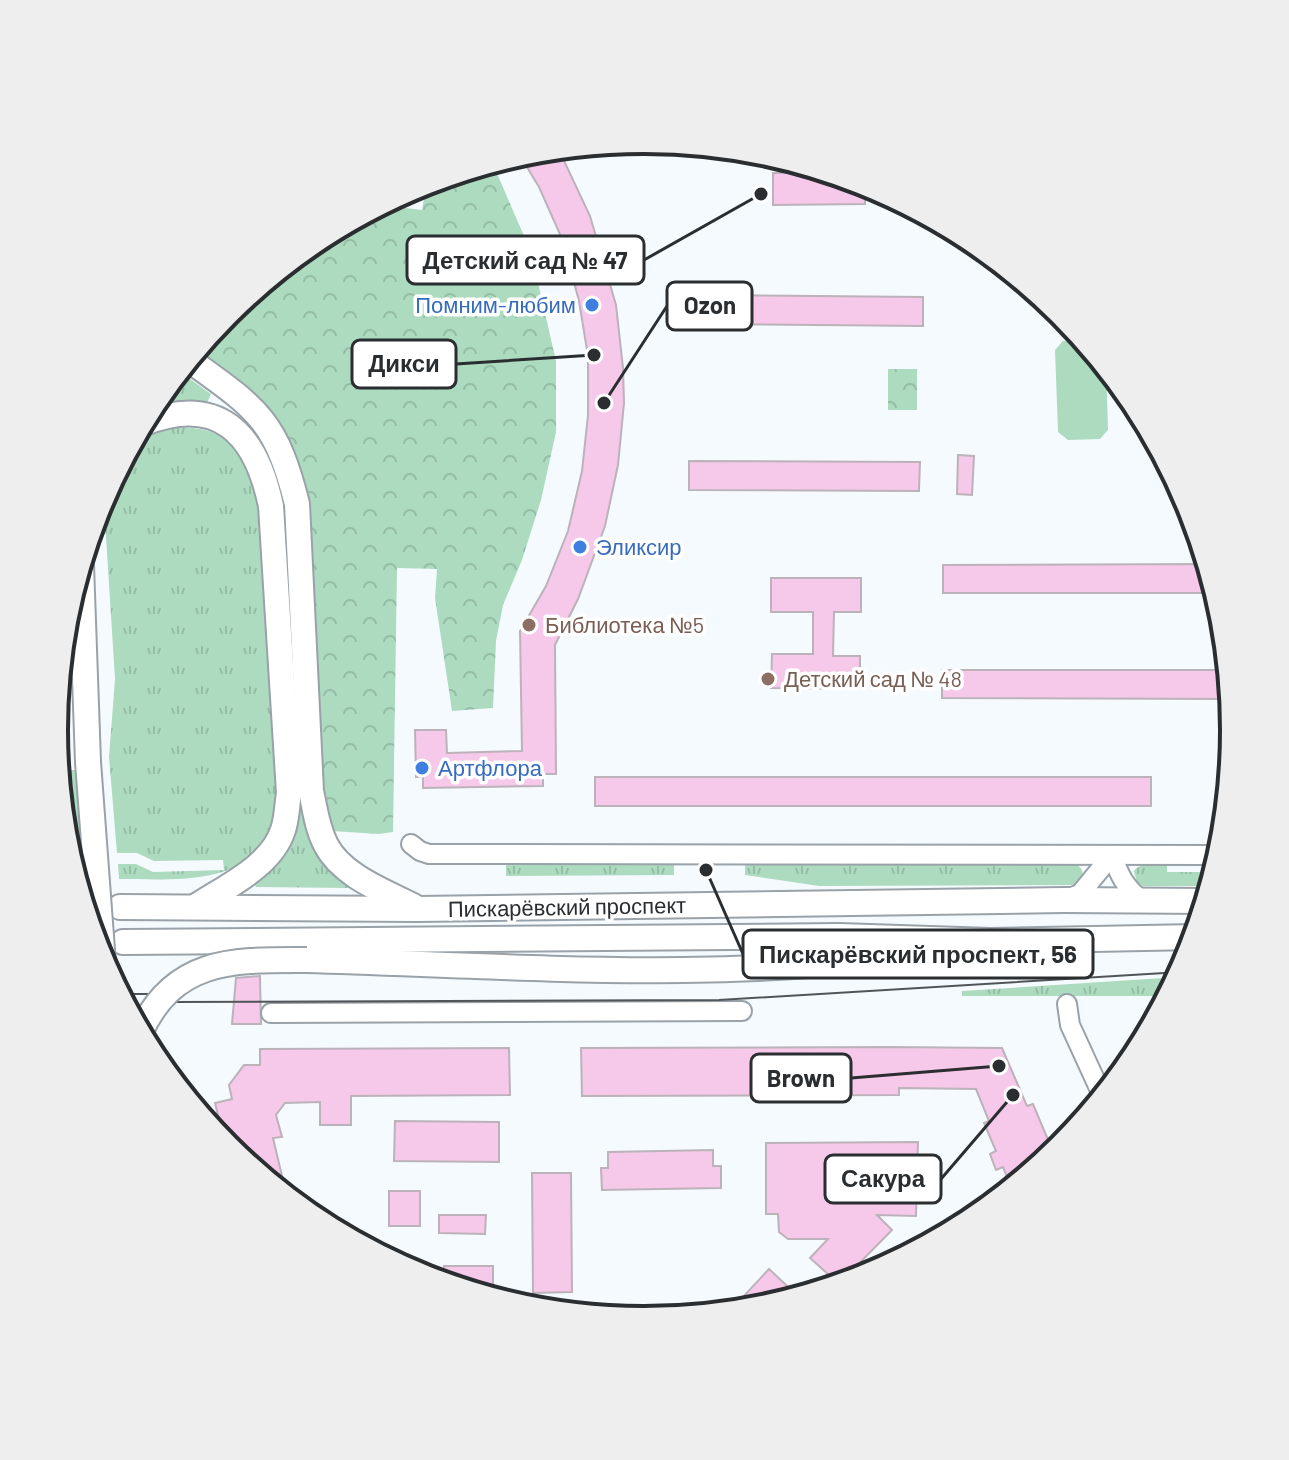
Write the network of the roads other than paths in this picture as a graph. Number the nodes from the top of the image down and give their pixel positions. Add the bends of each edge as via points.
1 (198, 366) edge
2 (160, 417) edge
3 (82, 604) edge
4 (411, 844) dead end
5 (1112, 855) junction
6 (1207, 855) edge
7 (1064, 900) junction
8 (1142, 900) junction
9 (1194, 901) edge
10 (120, 907) dead end
11 (194, 907) junction
12 (418, 909) junction
13 (98, 913) edge
14 (1182, 937) edge
15 (991, 941) junction
16 (123, 942) dead end
17 (1067, 1004) dead end
18 (742, 1011) dead end
19 (271, 1013) dead end
20 (147, 1021) edge
21 (1098, 1086) edge

1 - 12 main road via 261,415 290,474 297,504 311,791 318,826 327,848 355,875
2 - 11 main road via 193,413 223,421 240,433 265,476 271,506 289,793 283,830 271,853
3 - 13 main road, bridge
4 - 5 street via 429,854
5 - 6 street
5 - 7 street via 1080,894
5 - 8 street via 1129,891
7 - 8 main road, Пискарёвский проспект
7 - 12 main road, Пискарёвский проспект
8 - 9 main road, Пискарёвский проспект
10 - 11 main road, Пискарёвский проспект
11 - 12 main road, Пискарёвский проспект
14 - 15 main road, Пискарёвский проспект
15 - 16 main road, Пискарёвский проспект via 839,936
15 - 20 main road, bridge via 826,965 636,969 307,960 221,963 179,982
17 - 21 street via 1070,1025
18 - 19 street

